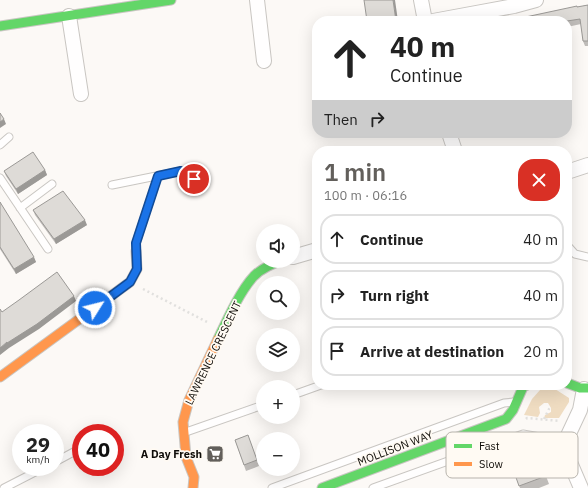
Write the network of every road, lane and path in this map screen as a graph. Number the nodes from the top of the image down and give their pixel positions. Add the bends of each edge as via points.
1 (171, 0) edge
2 (257, 0) edge
3 (421, 0) edge
4 (536, 0) edge
5 (69, 16) junction
6 (424, 16) edge
7 (460, 16) edge
8 (0, 26) edge
9 (264, 61) dead end
10 (81, 94) dead end
11 (9, 137) dead end
12 (0, 145) edge
13 (588, 165) edge
14 (572, 170) edge
15 (158, 176) junction
16 (0, 178) edge
17 (194, 179) dead end
18 (52, 184) dead end
19 (112, 185) dead end
20 (20, 208) junction
21 (48, 249) dead end
22 (136, 251) joint
23 (572, 251) edge
24 (312, 252) edge
25 (300, 256) edge
26 (588, 257) edge
27 (267, 268) edge
28 (130, 282) junction
29 (222, 330) junction
30 (0, 377) edge
31 (572, 386) edge
32 (312, 388) edge
33 (586, 388) edge
34 (522, 390) edge
35 (300, 392) edge
36 (517, 402) junction
37 (256, 407) edge
38 (550, 407) dead end
39 (544, 419) junction
40 (565, 421) dead end
41 (523, 422) dead end
42 (471, 432) edge
43 (569, 432) edge
44 (184, 433) junction
45 (446, 442) edge
46 (446, 462) edge
47 (27, 476) edge
48 (577, 478) edge
49 (4, 488) edge
50 (193, 488) edge
51 (272, 488) edge
52 (322, 488) edge
53 (373, 488) edge
54 (581, 488) edge

1 - 5 street
2 - 9 street
3 - 6 street
4 - 7 street
5 - 8 street
5 - 10 street
11 - 12 lane
13 - 14 street
15 - 17 lane via 181,171
15 - 19 lane
15 - 22 lane via 136,243
16 - 20 lane
18 - 20 lane
20 - 21 lane
22 - 28 street via 137,269
23 - 26 lane via 575,254
24 - 25 street
27 - 29 street, LAWRENCE CRESCENT via 255,275 242,292
28 - 29 path
28 - 30 street
29 - 44 street, LAWRENCE CRESCENT via 189,400 183,422
31 - 33 street
32 - 35 lane
33 - 43 street via 580,410
34 - 36 street, MOLLISON WAY
36 - 42 street, MOLLISON WAY via 506,419
36 - 51 lane via 504,403
37 - 44 lane
38 - 39 path
39 - 40 path
39 - 41 path via 527,418
44 - 50 street, LAWRENCE CRESCENT via 186,457 194,477
45 - 52 street, MOLLISON WAY
46 - 53 lane
47 - 49 lane
48 - 54 street

